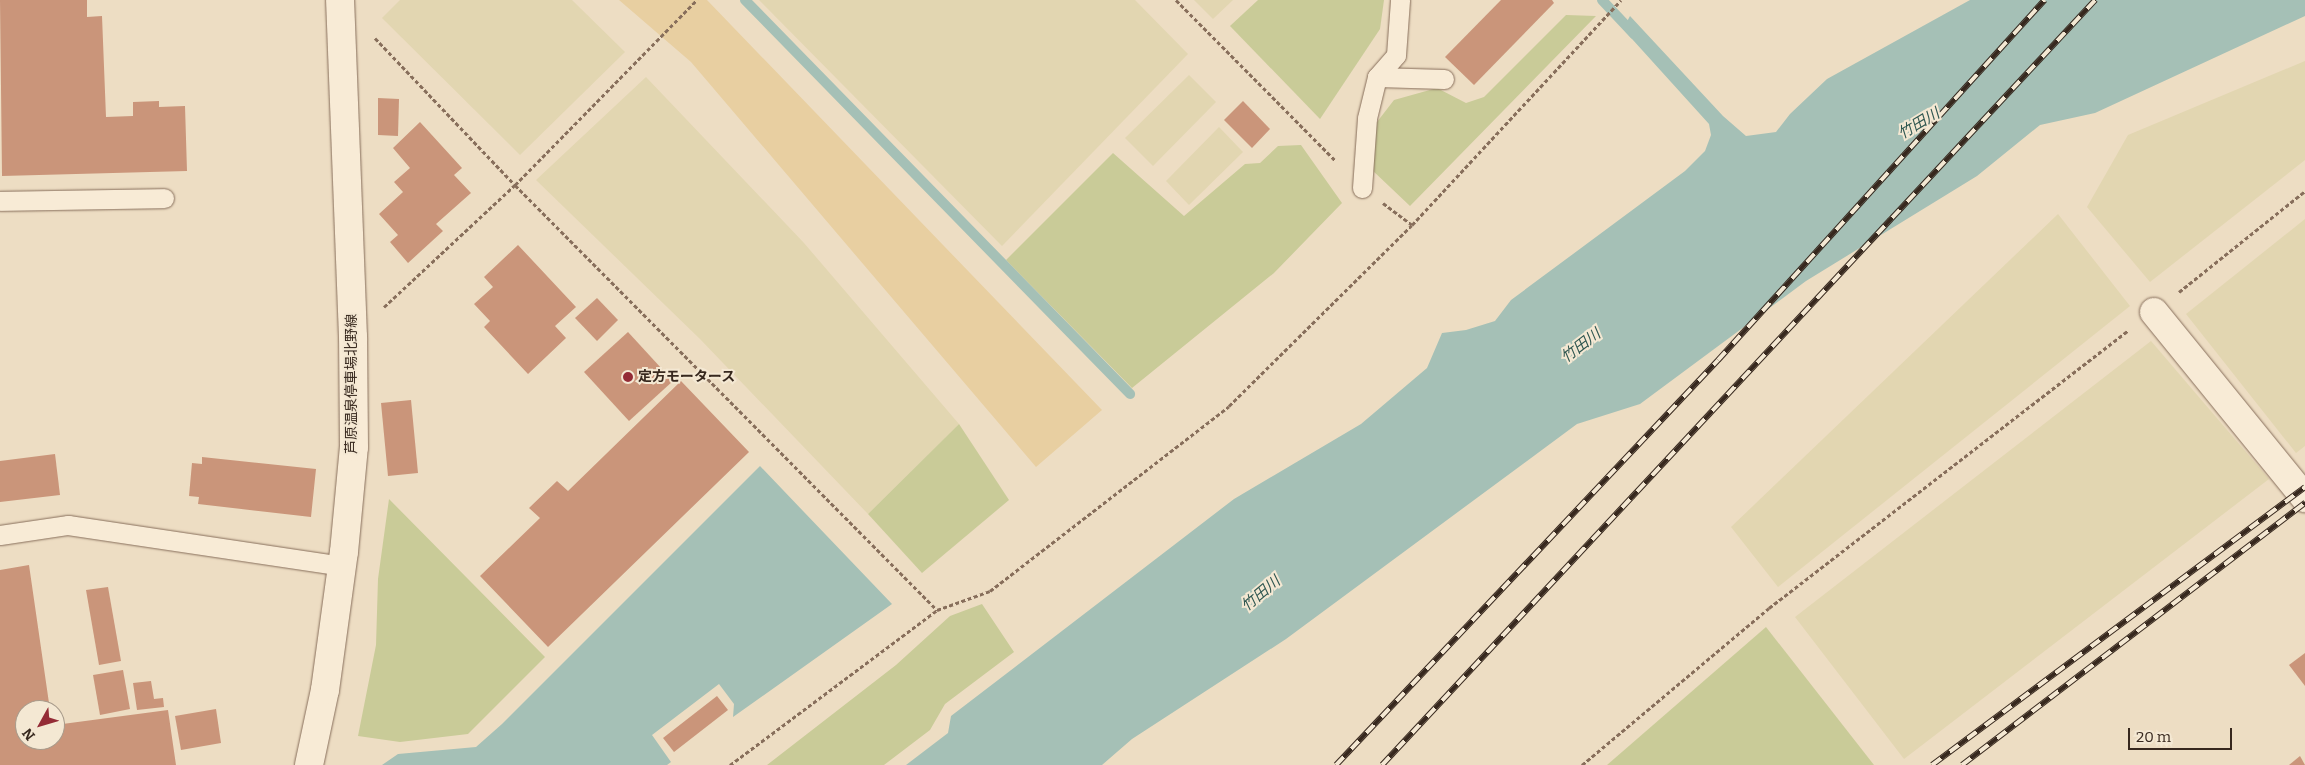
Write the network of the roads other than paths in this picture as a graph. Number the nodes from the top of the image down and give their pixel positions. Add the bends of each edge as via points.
1 (340, 0) edge
2 (1400, 0) edge
3 (1377, 77) junction
4 (1444, 78) dead end
5 (1362, 188) road end
6 (164, 198) dead end
7 (0, 201) edge
8 (2154, 312) road end
9 (2305, 498) edge
10 (0, 534) edge
11 (342, 566) junction
12 (309, 765) edge

1 - 11 main road, 芦原温泉停車場北野線 via 354,447
2 - 3 lane via 1396,55
3 - 4 lane
3 - 5 lane via 1367,118
6 - 7 lane
8 - 9 main road
10 - 11 lane via 68,525
11 - 12 main road, 芦原温泉停車場北野線 via 325,690

